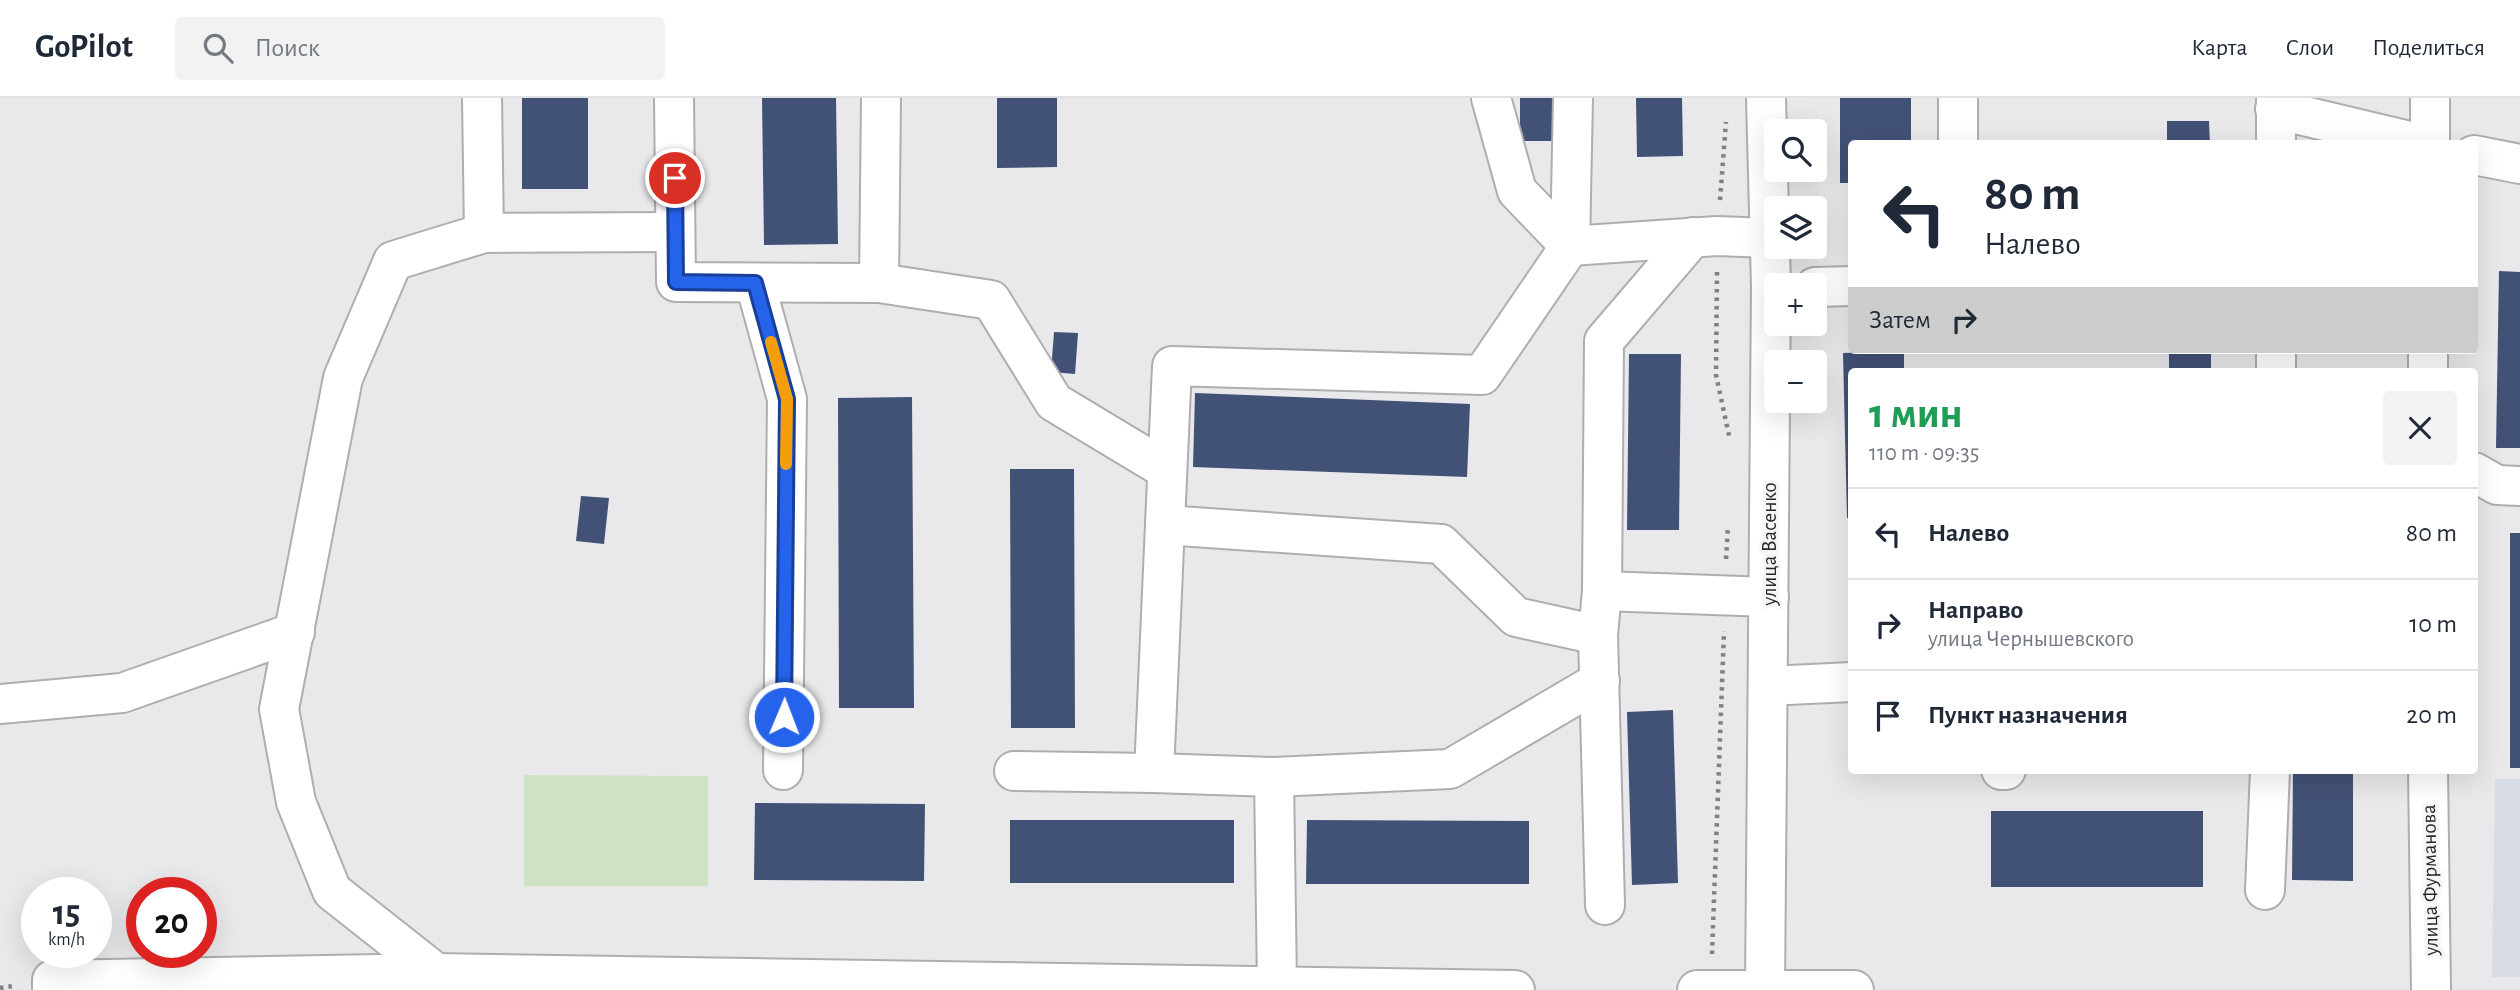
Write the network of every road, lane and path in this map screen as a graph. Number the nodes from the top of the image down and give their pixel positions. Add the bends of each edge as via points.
1 (482, 98) edge
2 (674, 98) edge
3 (881, 98) edge
4 (1490, 98) edge
5 (1573, 98) edge
6 (1766, 98) edge
7 (1958, 98) edge
8 (2430, 98) edge
9 (1726, 115) dead end
10 (2275, 117) edge
11 (1958, 140) edge
12 (2400, 140) edge
13 (2430, 140) edge
14 (2478, 156) edge
15 (2520, 164) edge
16 (1768, 196) edge
17 (675, 232) junction
18 (484, 233) junction
19 (1705, 237) junction
20 (1764, 238) edge
21 (1570, 246) junction
22 (755, 283) junction
23 (879, 283) junction
24 (1827, 286) edge
25 (1848, 286) edge
26 (1772, 336) edge
27 (1731, 448) dead end
28 (1167, 470) junction
29 (2478, 474) edge
30 (2520, 486) edge
31 (1728, 514) dead end
32 (1165, 525) junction
33 (1602, 591) junction
34 (1725, 594) junction
35 (1769, 597) junction
36 (295, 632) junction
37 (1598, 635) junction
38 (1600, 681) junction
39 (1848, 682) edge
40 (1768, 686) junction
41 (0, 704) edge
42 (783, 770) dead end
43 (1014, 771) dead end
44 (1154, 773) junction
45 (2270, 774) edge
46 (2428, 774) edge
47 (1274, 777) junction
48 (2265, 890) dead end
49 (1605, 905) dead end
50 (436, 973) junction
51 (334, 983) edge
52 (52, 985) edge
53 (927, 986) edge
54 (1277, 986) junction
55 (1144, 987) edge
56 (1352, 988) edge
57 (1765, 989) edge
58 (1515, 990) edge
59 (1697, 990) edge
60 (1711, 990) edge
61 (1854, 990) edge
62 (2431, 990) edge

1 - 18 street
2 - 17 street
3 - 23 street
4 - 21 street via 1517,191
5 - 21 street
6 - 16 street, улица Васенко
7 - 11 street
8 - 13 street
9 - 19 path
10 - 12 street
14 - 15 street
17 - 18 street
17 - 22 street via 676,282
18 - 36 street via 393,261 343,379
19 - 20 street
19 - 21 street
19 - 27 path via 1716,375
19 - 33 street via 1604,341
21 - 28 street via 1482,375 1172,366
22 - 23 street
22 - 42 street via 787,399
23 - 28 street via 992,300 1054,402
24 - 25 street
26 - 35 street, улица Васенко
28 - 32 street
29 - 30 street via 2497,485
31 - 34 path
32 - 37 street via 1441,544 1516,617
32 - 44 street
33 - 34 street
33 - 37 street
34 - 35 street
34 - 60 path
35 - 40 street, улица Васенко
36 - 41 street via 122,693
36 - 50 street via 279,709 296,802 332,891
37 - 38 street
38 - 47 street via 1450,769
38 - 49 street
39 - 40 street
40 - 57 street, улица Васенко
43 - 44 street
44 - 47 street
45 - 48 street
46 - 62 street, улица Фурманова
47 - 54 street
50 - 51 street
50 - 53 street
51 - 52 street
53 - 55 street
54 - 55 street
54 - 56 street
56 - 58 street
57 - 60 street
57 - 61 street
59 - 60 street

